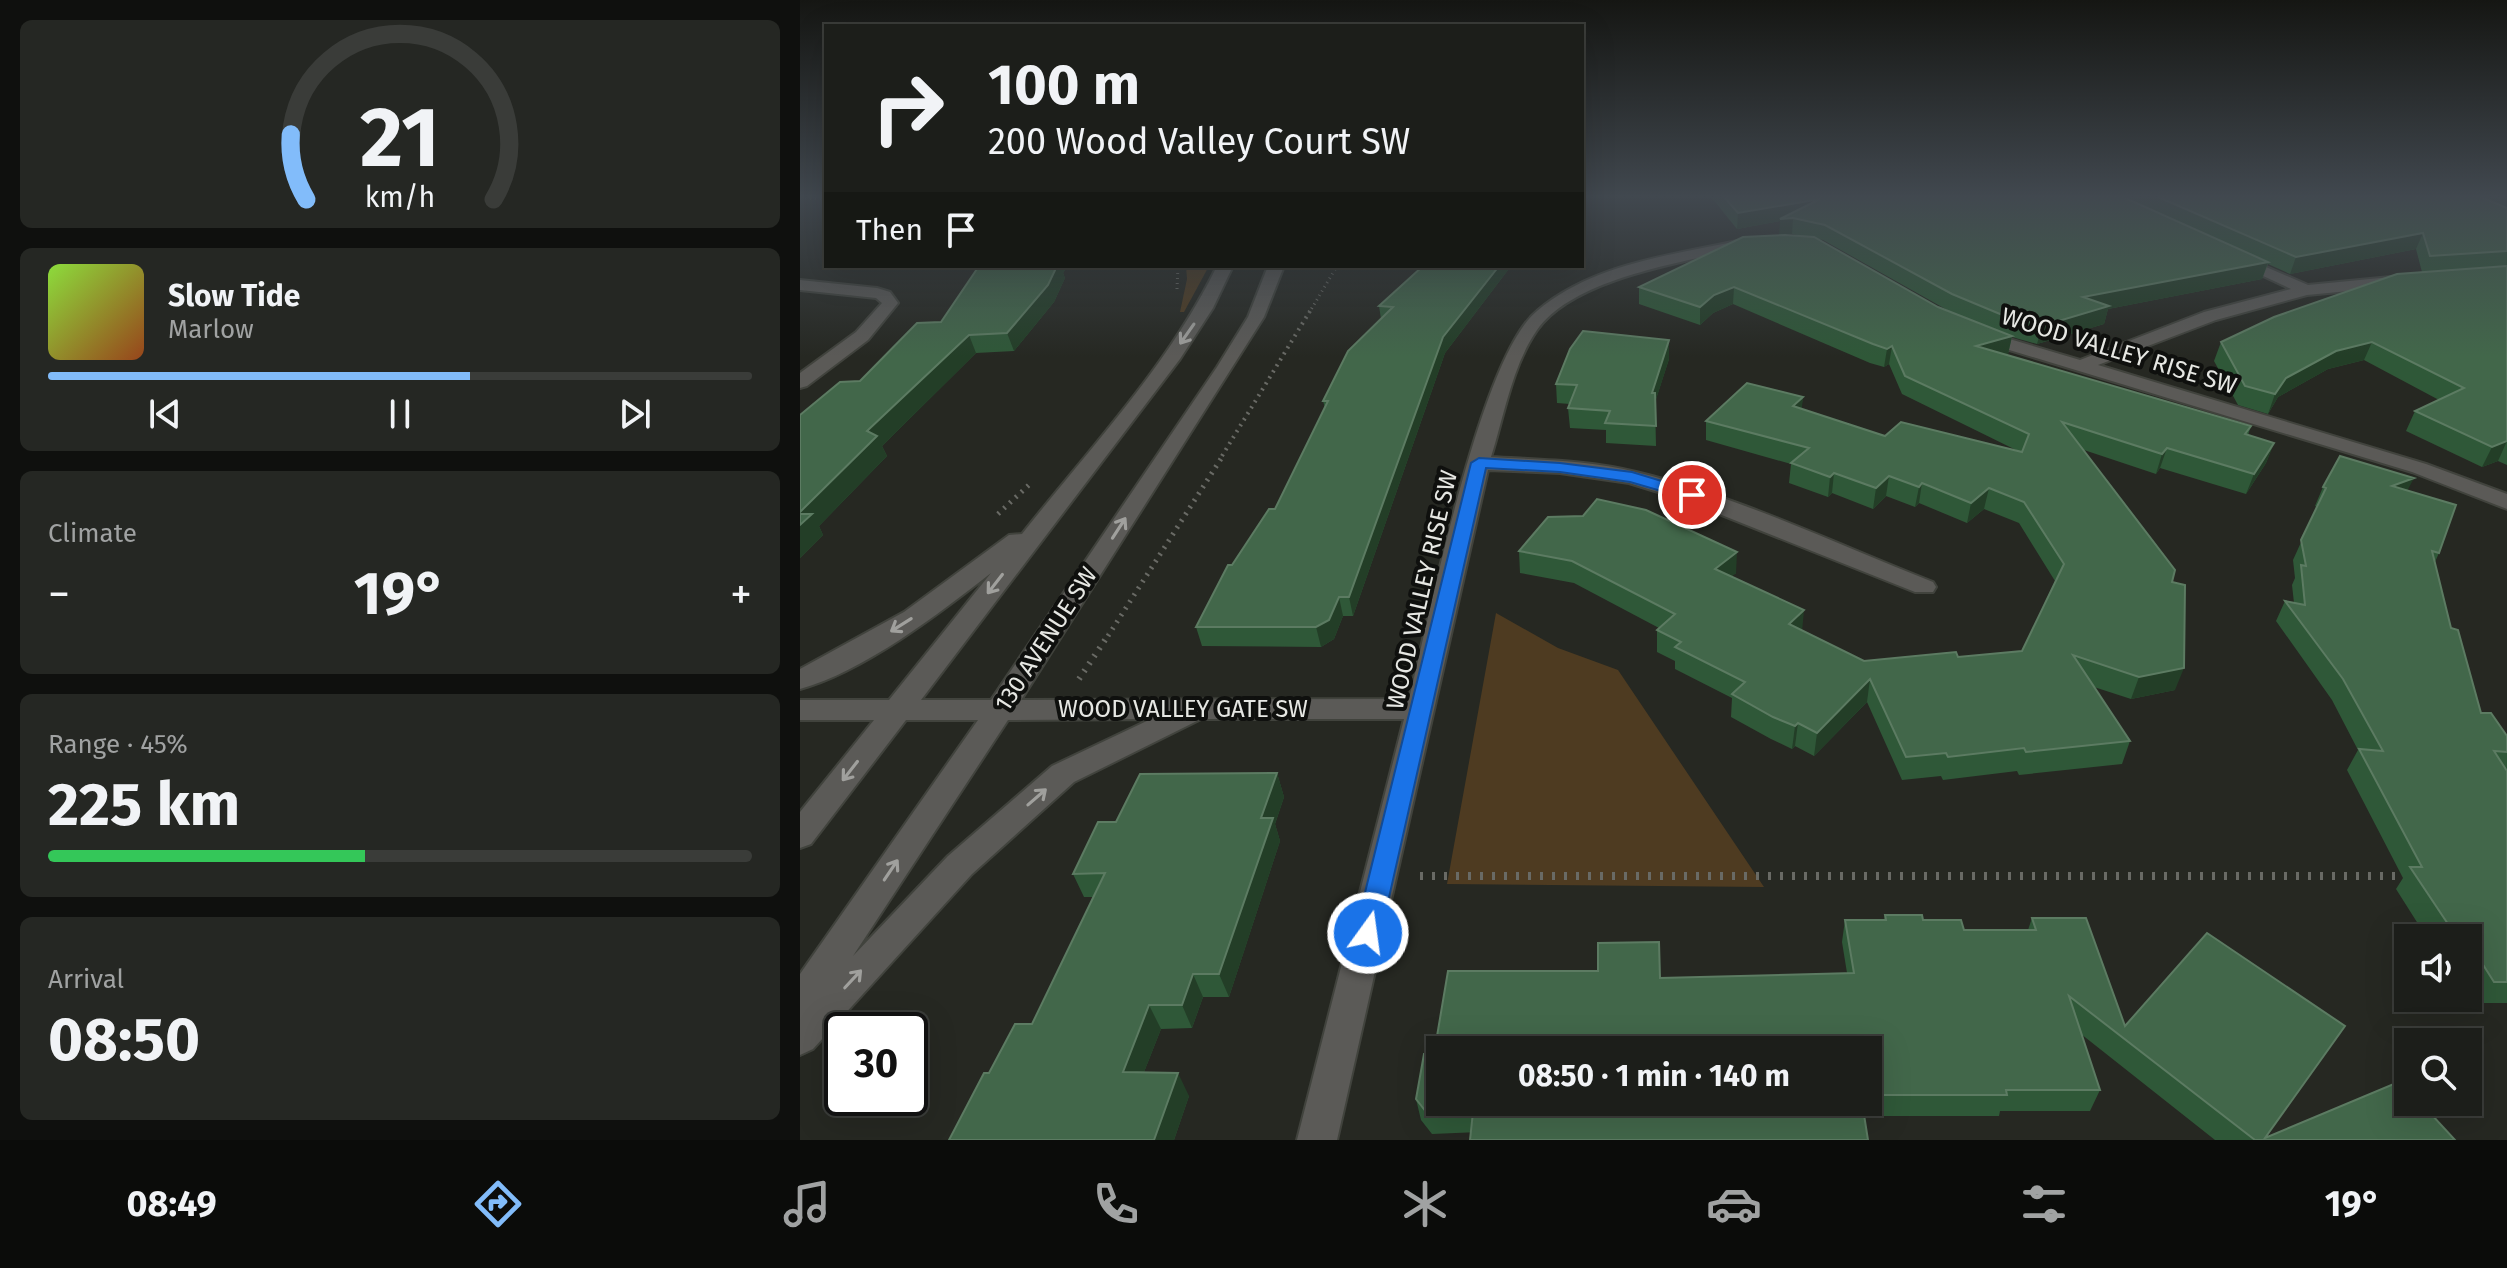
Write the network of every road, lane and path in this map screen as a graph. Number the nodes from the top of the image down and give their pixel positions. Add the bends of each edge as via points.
1 (1717, 250) edge
2 (2219, 250) edge
3 (1178, 268) edge
4 (1224, 268) edge
5 (1275, 268) edge
6 (1336, 268) edge
7 (2425, 280) edge
8 (800, 285) edge
9 (2306, 290) junction
10 (1176, 293) dead end
11 (1957, 326) edge
12 (2080, 366) junction
13 (800, 382) edge
14 (1479, 463) junction
15 (1036, 478) dead end
16 (2507, 502) edge
17 (1052, 510) junction
18 (994, 519) dead end
19 (1924, 587) dead end
20 (800, 680) edge
21 (898, 709) junction
22 (1196, 709) junction
23 (1421, 709) junction
24 (800, 710) edge
25 (999, 710) junction
26 (1058, 710) junction
27 (800, 835) edge
28 (1382, 873) junction
29 (2411, 876) edge
30 (800, 1004) edge
31 (800, 1037) edge
32 (1317, 1140) edge

1 - 14 street, WOOD VALLEY RISE SW via 1618,274 1540,317 1508,374
2 - 9 street
3 - 10 path
4 -> 17 street via 1171,359
25 -> 5 street, 130 AVENUE SW via 1232,358 1260,310
6 - 26 path via 1180,527
7 - 9 street
8 - 13 street via 877,293 890,303 862,336
9 - 12 street via 2210,316
11 - 12 street, WOOD VALLEY RISE SW
12 - 16 street, WOOD VALLEY RISE SW via 2419,468
14 - 19 street via 1632,477 1692,495
14 - 23 street, WOOD VALLEY RISE SW
15 - 18 path
17 -> 20 street via 921,613 850,658
17 -> 21 street
21 - 24 street, WOOD VALLEY GATE SW
21 - 25 street, WOOD VALLEY GATE SW
21 -> 27 street
22 - 23 street, WOOD VALLEY GATE SW
22 - 26 street, WOOD VALLEY GATE SW
31 -> 22 street via 960,865 1063,774
23 - 28 street, WOOD VALLEY RISE SW
25 - 26 street, WOOD VALLEY GATE SW
30 -> 25 street, 130 AVENUE SW
28 - 29 path
28 - 32 street, WOOD VALLEY RISE SW

